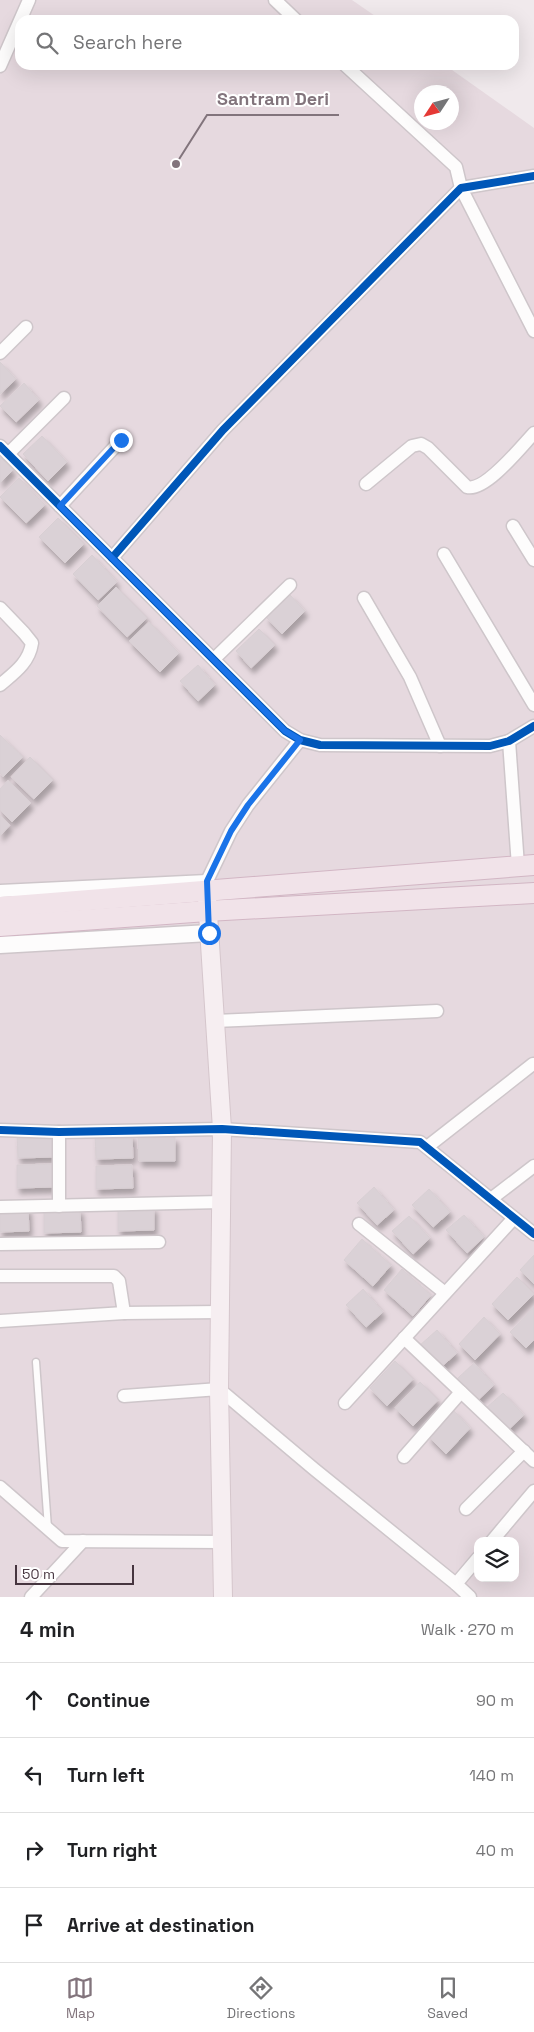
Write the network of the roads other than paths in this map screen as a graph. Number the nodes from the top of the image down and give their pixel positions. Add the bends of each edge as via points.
1 (29, 0) edge
2 (275, 0) edge
3 (20, 15) edge
4 (291, 15) edge
5 (15, 23) edge
6 (5, 39) edge
7 (0, 66) edge
8 (350, 70) edge
9 (534, 176) edge
10 (461, 188) junction
11 (26, 327) dead end
12 (534, 331) edge
13 (0, 353) edge
14 (64, 398) dead end
15 (534, 433) edge
16 (121, 440) dead end
17 (4, 450) edge
18 (366, 484) dead end
19 (60, 506) junction
20 (512, 526) dead end
21 (444, 554) dead end
22 (112, 558) junction
23 (534, 560) edge
24 (290, 585) dead end
25 (364, 598) dead end
26 (0, 608) edge
27 (214, 659) junction
28 (0, 685) edge
29 (534, 705) edge
30 (534, 726) edge
31 (300, 740) junction
32 (509, 741) junction
33 (440, 746) junction
34 (526, 866) edge
35 (207, 885) junction
36 (0, 891) edge
37 (534, 893) edge
38 (0, 907) edge
39 (207, 911) junction
40 (0, 926) edge
41 (209, 933) junction
42 (0, 945) edge
43 (437, 1011) dead end
44 (215, 1021) junction
45 (533, 1064) edge
46 (222, 1129) junction
47 (0, 1130) edge
48 (59, 1132) junction
49 (427, 1148) junction
50 (534, 1166) edge
51 (491, 1199) junction
52 (221, 1202) junction
53 (59, 1206) junction
54 (0, 1207) edge
55 (514, 1218) junction
56 (359, 1224) dead end
57 (534, 1234) edge
58 (159, 1242) dead end
59 (0, 1244) edge
60 (0, 1276) edge
61 (445, 1293) junction
62 (220, 1312) junction
63 (124, 1314) junction
64 (0, 1321) edge
65 (404, 1338) junction
66 (36, 1362) dead end
67 (219, 1389) junction
68 (461, 1392) junction
69 (124, 1396) dead end
70 (345, 1403) dead end
71 (524, 1451) junction
72 (404, 1457) dead end
73 (534, 1461) edge
74 (0, 1486) edge
75 (534, 1491) edge
76 (466, 1509) dead end
77 (48, 1529) junction
78 (495, 1537) edge
79 (83, 1541) junction
80 (223, 1542) junction
81 (474, 1563) edge
82 (456, 1584) junction
83 (31, 1597) edge
84 (223, 1597) edge
85 (470, 1597) edge

1 - 3 street
2 - 4 street
5 - 6 street
6 - 7 street
8 - 10 street via 456,167
9 - 10 street
10 - 12 street
10 - 22 street via 223,430
11 - 13 street
14 - 17 street
15 - 18 street via 482,485 473,489 421,444 412,446
16 - 19 street
17 - 19 street
19 - 22 street
20 - 23 street
21 - 29 street
22 - 27 street
24 - 27 street
25 - 33 street via 410,677
26 - 28 street via 32,643 24,663
27 - 31 street via 285,731
30 - 32 street
31 - 33 street via 320,745
31 - 35 street via 231,831
32 - 33 street via 490,746
32 - 34 street
34 - 35 main road
35 - 36 street
35 - 38 main road via 169,893
35 - 39 main road
37 - 39 main road
39 - 40 main road
39 - 41 main road
41 - 42 street
41 - 44 main road
43 - 44 street
44 - 46 main road
45 - 49 street
46 - 48 street
46 - 49 street via 420,1142
46 - 52 main road
47 - 48 street
48 - 53 street
49 - 51 street
50 - 51 street
51 - 55 street
52 - 53 street
52 - 62 main road
53 - 54 street
55 - 57 street
55 - 61 street
56 - 61 street
58 - 59 street
60 - 63 street via 114,1276 119,1281
61 - 65 street
62 - 63 street
62 - 67 main road
63 - 64 street
65 - 68 street
65 - 70 street
66 - 77 lane
67 - 69 street
67 - 80 main road
67 - 82 street
68 - 71 street
68 - 72 street
71 - 73 street
71 - 76 street
74 - 77 street
75 - 78 street
77 - 79 street via 62,1541
79 - 80 street
79 - 83 street
80 - 84 main road
81 - 82 street
82 - 85 street

